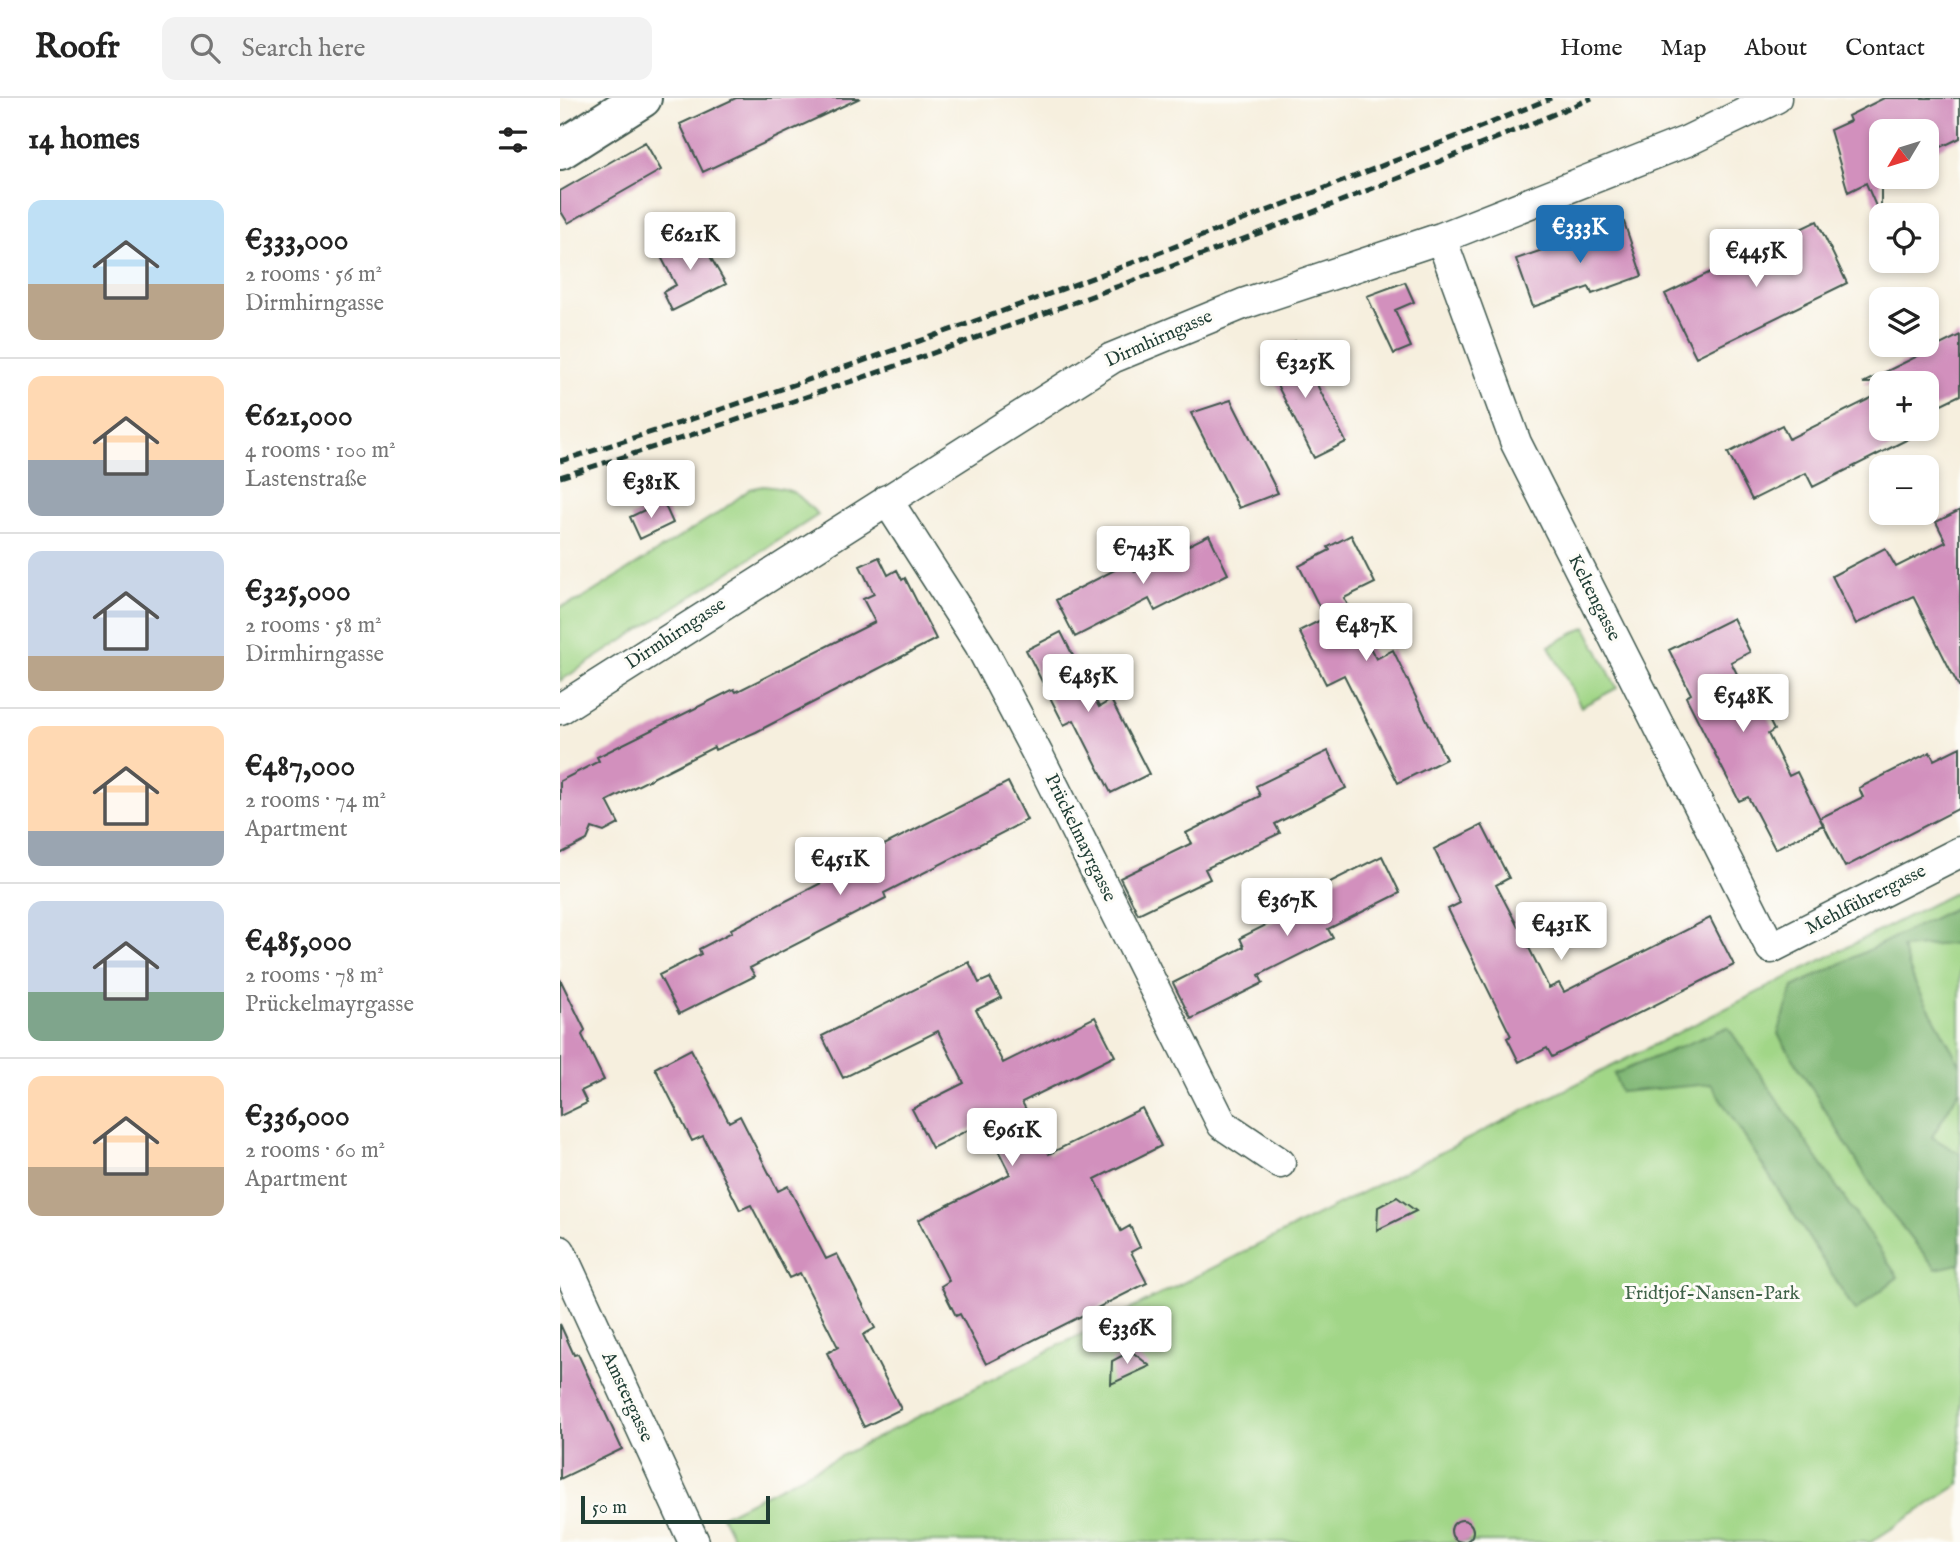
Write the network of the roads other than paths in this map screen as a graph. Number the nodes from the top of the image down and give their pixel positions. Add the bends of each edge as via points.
1 (642, 98) edge
2 (1776, 98) edge
3 (560, 150) edge
4 (1441, 238) junction
5 (887, 499) junction
6 (560, 709) edge
7 (1960, 852) edge
8 (1771, 948) joint
9 (1280, 1163) dead end
10 (560, 1251) edge
11 (684, 1539) edge

1 - 3 street
2 - 4 street, Dirmhirngasse via 1687,141
4 - 5 street, Dirmhirngasse via 1243,304 1112,358
4 - 8 street, Keltengasse via 1516,443
5 - 6 street, Dirmhirngasse
5 - 9 street, Prückelmayrgasse via 980,645 1222,1124
7 - 8 street, Mehlführergasse
10 - 11 street, Amstergasse

